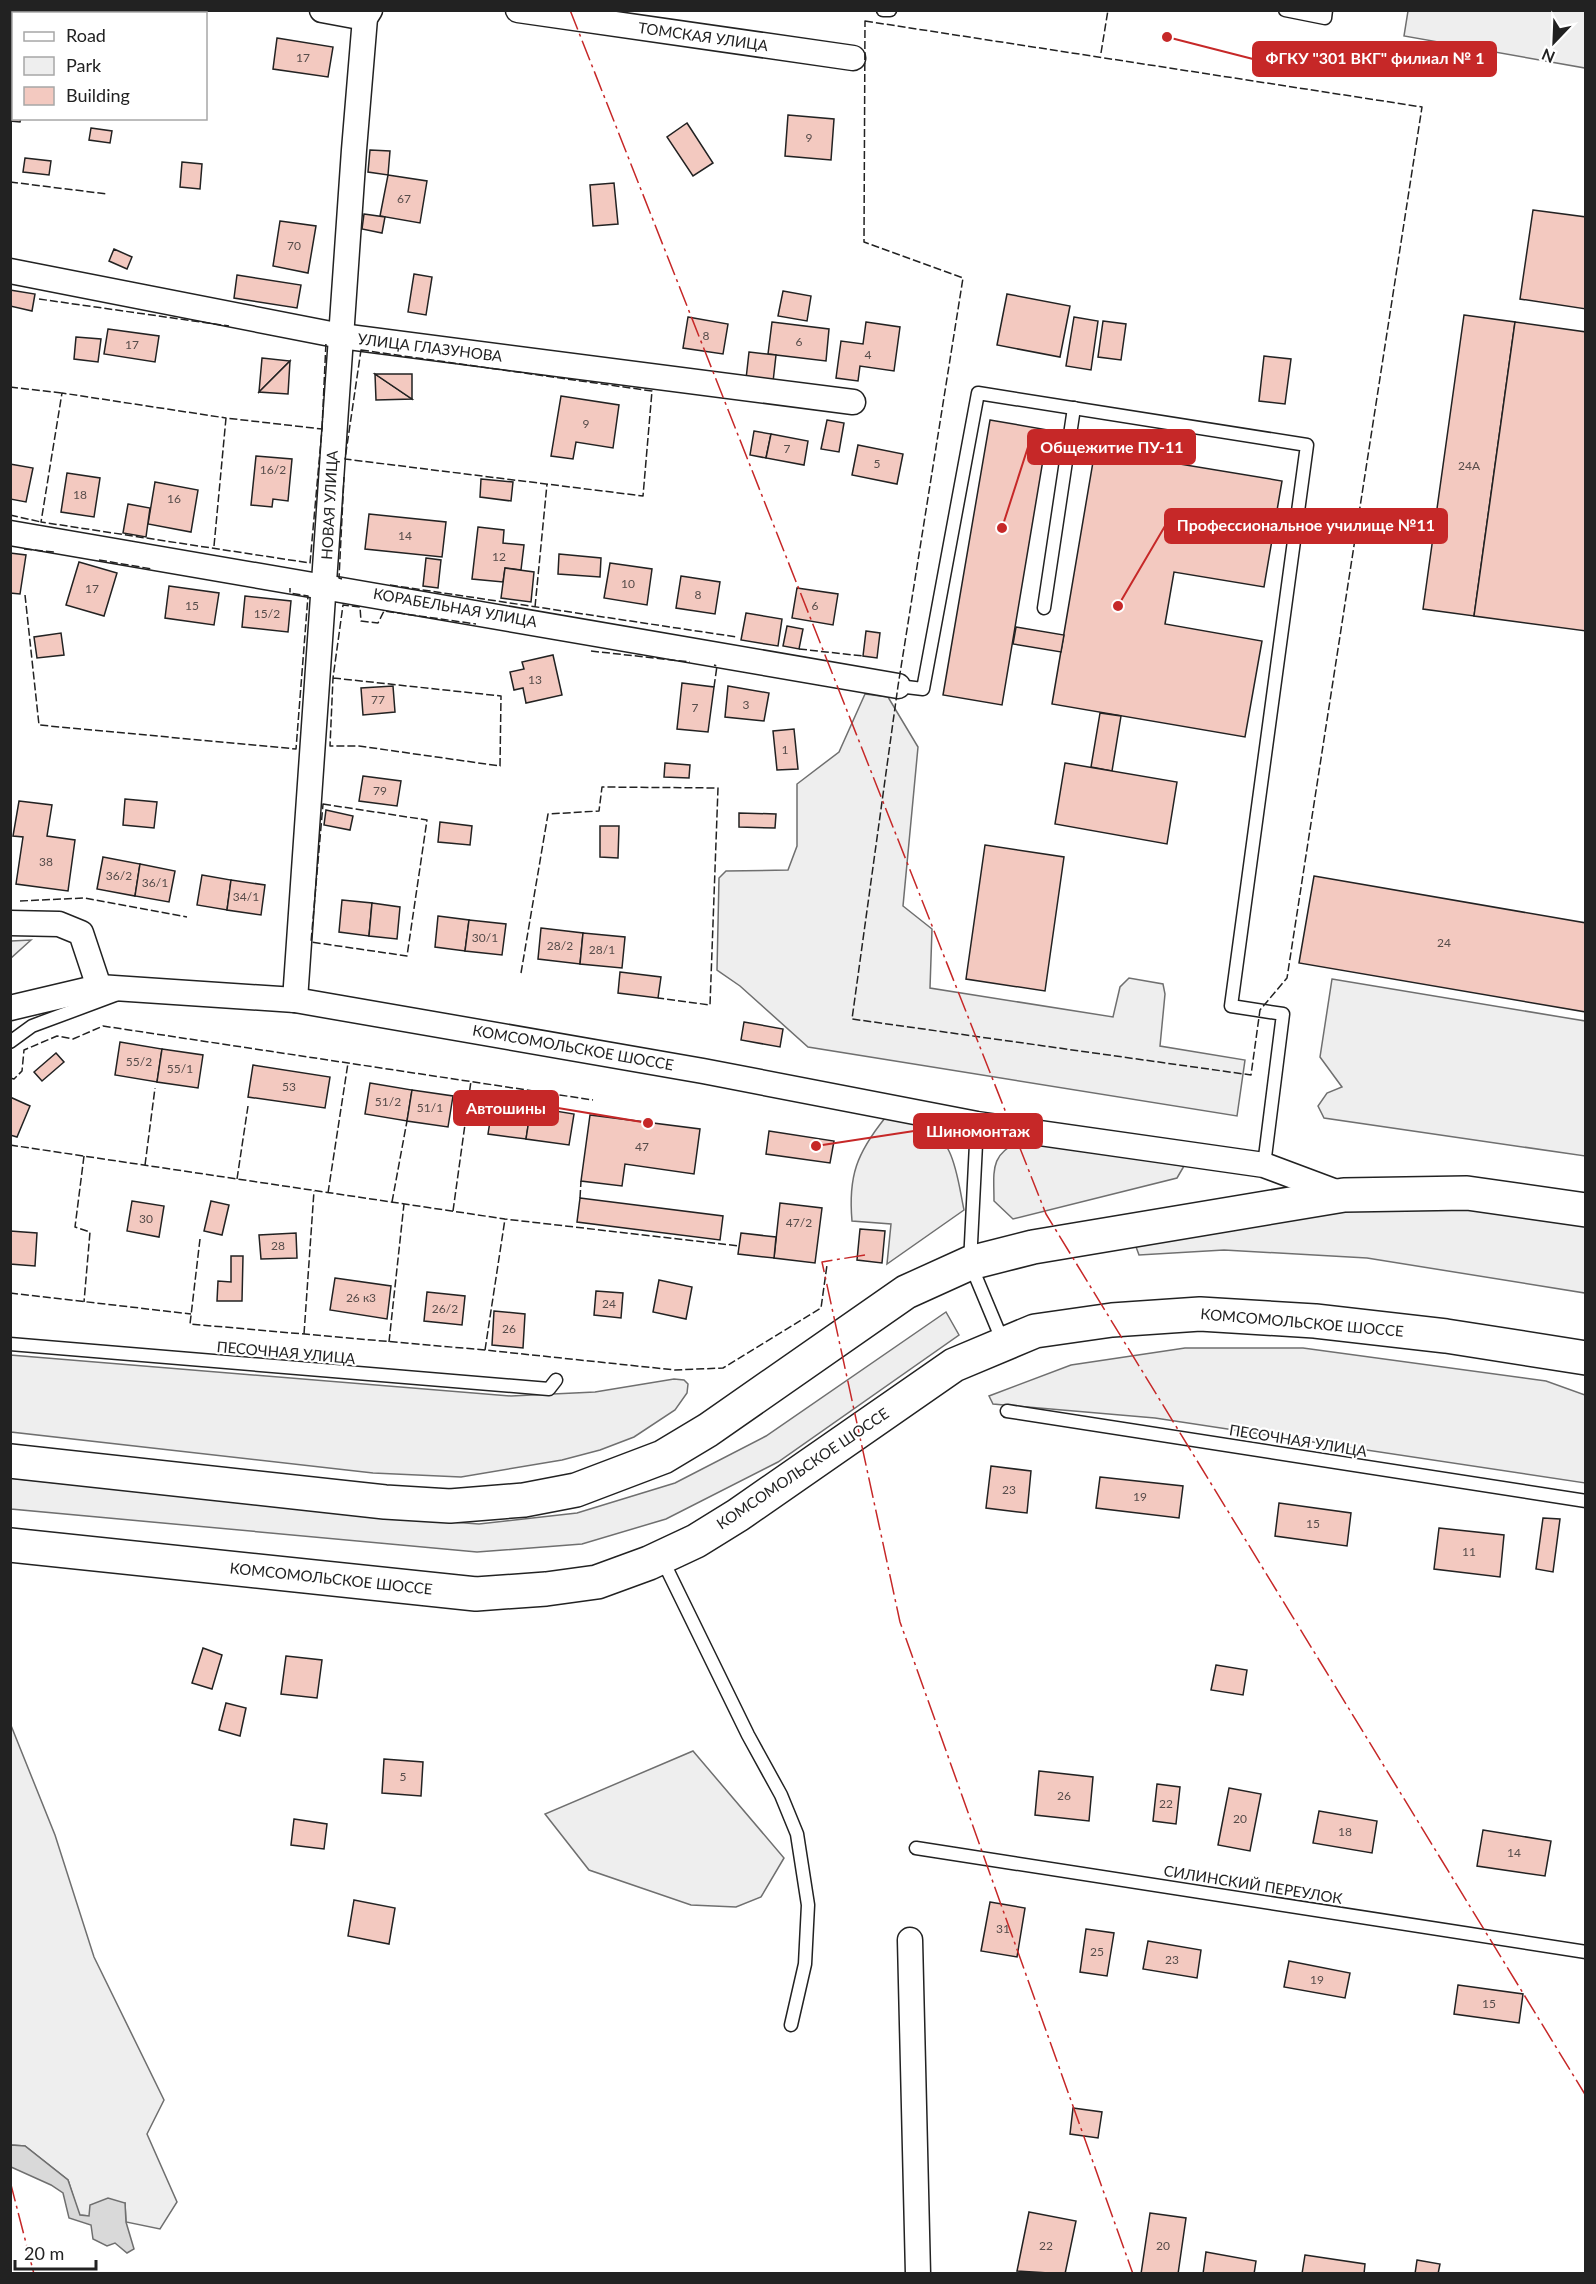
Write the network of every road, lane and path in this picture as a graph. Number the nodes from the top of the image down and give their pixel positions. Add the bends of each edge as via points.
1 (322, 10) edge
2 (518, 10) edge
3 (883, 10) edge
4 (890, 10) edge
5 (1286, 10) edge
6 (1326, 10) edge
7 (368, 14) edge
8 (853, 58) dead end
9 (10, 271) edge
10 (341, 336) junction
11 (853, 402) dead end
12 (1074, 408) junction
13 (10, 533) edge
14 (326, 586) junction
15 (1044, 608) dead end
16 (898, 686) joint
17 (10, 923) edge
18 (99, 987) junction
19 (133, 989) junction
20 (295, 1000) junction
21 (10, 1008) edge
22 (10, 1042) edge
23 (977, 1124) junction
24 (1264, 1165) junction
25 (1344, 1195) junction
26 (1586, 1210) edge
27 (970, 1263) junction
28 (10, 1344) edge
29 (1003, 1344) junction
30 (1586, 1358) edge
31 (556, 1380) dead end
32 (1007, 1411) dead end
33 (10, 1461) edge
34 (1586, 1501) edge
35 (10, 1545) edge
36 (661, 1558) junction
37 (916, 1848) dead end
38 (910, 1940) dead end
39 (1586, 1952) edge
40 (791, 2025) dead end
41 (918, 2274) edge

1 - 7 street
2 - 8 street, ТОМСКАЯ УЛИЦА
3 - 4 lane
5 - 6 lane via 1324,18
7 - 10 street, НОВАЯ УЛИЦА
9 - 10 street, УЛИЦА ГЛАЗУНОВА
10 - 11 street, УЛИЦА ГЛАЗУНОВА
10 - 14 street, НОВАЯ УЛИЦА
12 - 15 lane
12 - 16 lane via 978,393 923,689
12 - 24 lane via 1307,445 1230,1005 1283,1014
13 - 14 street, КОРАБЕЛЬНАЯ УЛИЦА
14 - 16 street, КОРАБЕЛЬНАЯ УЛИЦА
14 - 20 street, НОВАЯ УЛИЦА
17 - 18 street via 59,924 81,933
18 - 19 street, КОМСОМОЛЬСКОЕ ШОССЕ
18 - 21 street, КОМСОМОЛЬСКОЕ ШОССЕ
19 - 20 street, КОМСОМОЛЬСКОЕ ШОССЕ
19 - 22 lane via 32,1026
20 - 23 street, КОМСОМОЛЬСКОЕ ШОССЕ via 703,1071
23 - 24 street, КОМСОМОЛЬСКОЕ ШОССЕ
23 - 27 lane
24 - 25 street, КОМСОМОЛЬСКОЕ ШОССЕ
25 - 26 main road, КОМСОМОЛЬСКОЕ ШОССЕ via 1467,1193
25 - 27 main road, КОМСОМОЛЬСКОЕ ШОССЕ via 1033,1247
27 - 29 lane
27 - 33 main road, КОМСОМОЛЬСКОЕ ШОССЕ via 906,1292 663,1457 576,1490 524,1500 450,1506
28 - 31 lane, ПЕСОЧНАЯ УЛИЦА via 549,1389
29 - 30 main road, КОМСОМОЛЬСКОЕ ШОССЕ via 1046,1329 1200,1314 1315,1321
29 - 36 main road, КОМСОМОЛЬСКОЕ ШОССЕ via 954,1365 738,1515
32 - 34 lane, ПЕСОЧНАЯ УЛИЦА
35 - 36 main road, КОМСОМОЛЬСКОЕ ШОССЕ via 476,1594 597,1582
36 - 40 lane via 797,1834 808,1905 805,1964
37 - 39 lane, СИЛИНСКИЙ ПЕРЕУЛОК
38 - 41 street

